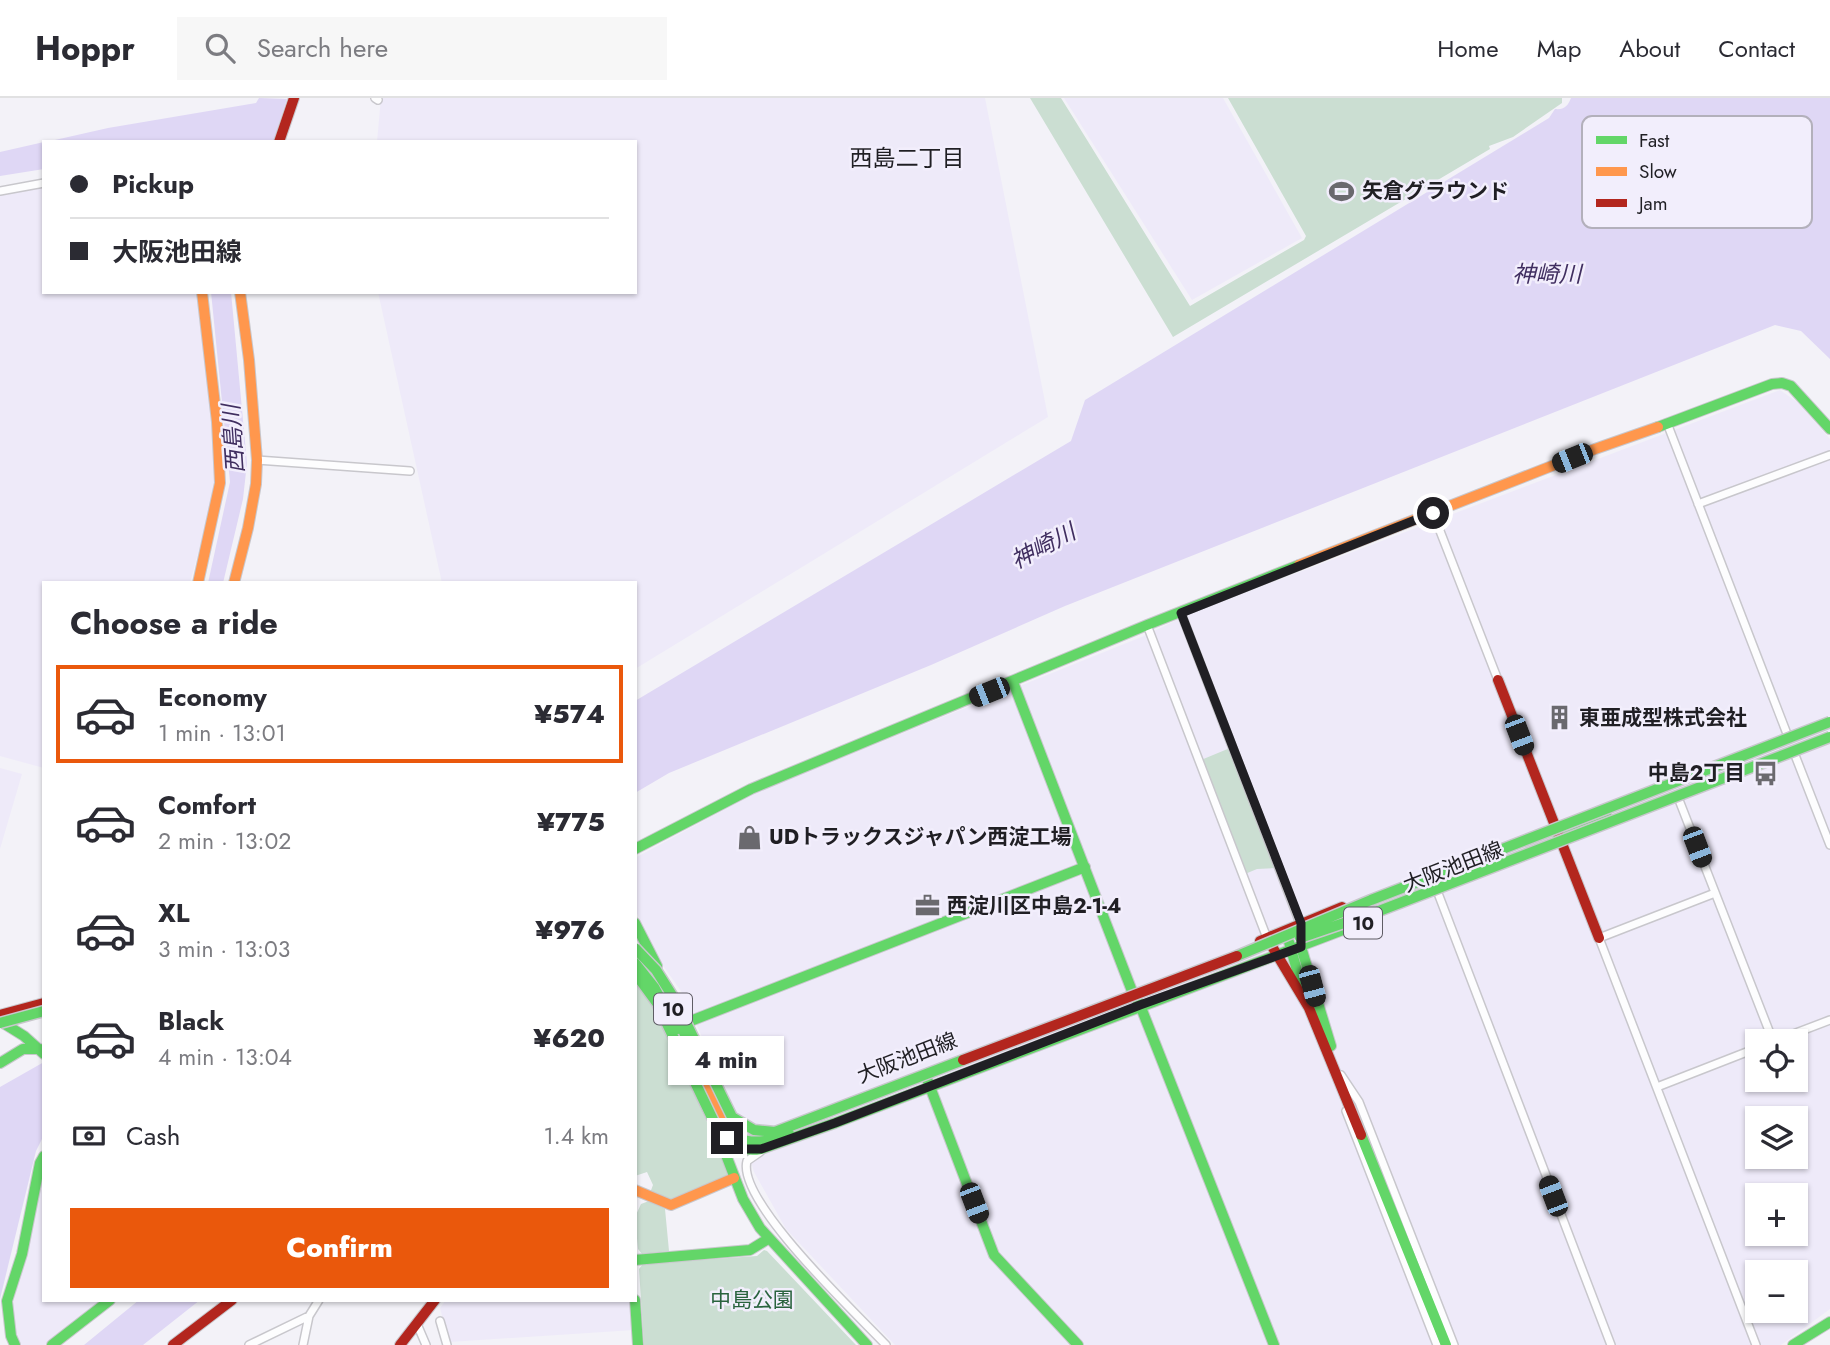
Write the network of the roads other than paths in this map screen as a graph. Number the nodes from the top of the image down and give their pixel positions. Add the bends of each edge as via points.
1 (294, 98) edge
2 (280, 140) edge
3 (42, 183) edge
4 (0, 191) edge
5 (202, 294) edge
6 (240, 294) edge
7 (1667, 423) junction
8 (1830, 429) edge
9 (1830, 455) edge
10 (257, 460) junction
11 (410, 471) dead end
12 (1698, 505) junction
13 (1433, 513) junction
14 (198, 581) edge
15 (234, 581) edge
16 (1181, 613) junction
17 (1147, 625) junction
18 (1498, 680) joint
19 (1013, 682) junction
20 (1830, 716) edge
21 (1830, 722) edge
22 (1786, 733) junction
23 (1830, 736) edge
24 (1830, 743) edge
25 (1796, 756) junction
26 (1679, 800) junction
27 (1608, 813) junction
28 (1553, 824) junction
29 (1560, 840) junction
30 (1830, 845) edge
31 (637, 848) edge
32 (1085, 867) junction
33 (1430, 871) junction
34 (1438, 893) junction
35 (1715, 893) junction
36 (1313, 918) junction
37 (1301, 923) junction
38 (637, 927) edge
39 (1267, 938) junction
40 (1599, 938) junction
41 (1295, 949) junction
42 (637, 950) edge
43 (1278, 955) junction
44 (637, 957) edge
45 (637, 959) edge
46 (637, 966) edge
47 (637, 976) edge
48 (1132, 991) junction
49 (42, 1004) edge
50 (1140, 1005) junction
51 (1309, 1008) junction
52 (42, 1012) edge
53 (0, 1015) edge
54 (1830, 1020) edge
55 (0, 1022) edge
56 (688, 1022) junction
57 (1769, 1029) edge
58 (1806, 1029) edge
59 (42, 1051) edge
60 (1745, 1053) edge
61 (0, 1063) edge
62 (698, 1069) junction
63 (924, 1072) junction
64 (1339, 1076) junction
65 (929, 1087) junction
66 (1657, 1087) junction
67 (722, 1098) joint
68 (835, 1123) junction
69 (748, 1136) junction
70 (42, 1160) edge
71 (734, 1178) junction
72 (637, 1195) edge
73 (768, 1238) junction
74 (637, 1260) edge
75 (107, 1302) edge
76 (229, 1302) edge
77 (318, 1302) edge
78 (434, 1302) edge
79 (635, 1302) edge
80 (309, 1316) junction
81 (440, 1321) dead end
82 (1830, 1322) edge
83 (417, 1324) junction
84 (15, 1345) edge
85 (52, 1345) edge
86 (173, 1345) edge
87 (249, 1345) edge
88 (303, 1345) edge
89 (400, 1345) edge
90 (426, 1345) edge
91 (447, 1345) edge
92 (631, 1345) edge
93 (638, 1345) edge
94 (867, 1345) edge
95 (886, 1345) edge
96 (1077, 1345) edge
97 (1274, 1345) edge
98 (1437, 1345) edge
99 (1446, 1345) edge
100 (1454, 1345) edge
101 (1611, 1345) edge
102 (1756, 1345) edge
103 (1793, 1345) edge

1 - 2 main road
3 - 4 street
5 - 14 main road via 220,483
6 - 10 main road
7 - 8 main road via 1782,383 1791,386
7 - 12 street
7 - 13 main road
9 - 12 street
10 - 11 street
10 - 15 main road via 250,517
12 - 22 street
13 - 16 main road
13 - 18 street
16 - 17 main road
16 - 37 street
17 - 19 main road
17 - 39 street
18 - 28 main road
19 - 31 main road via 751,789
19 - 32 main road
20 - 22 main road, 大阪池田線 / 10
21 - 27 main road, bridge
22 - 25 street
22 - 28 main road, 大阪池田線 / 10
23 - 27 main road, bridge via 1776,751
23 - 47 main road, bridge via 766,1143 740,1141 716,1126 657,1003
24 - 25 main road, 大阪池田線 / 10
25 - 26 main road, 大阪池田線 / 10
25 - 30 street
26 - 29 main road, 大阪池田線 / 10
26 - 35 street
27 - 29 main road
27 - 36 main road, bridge via 1344,916
27 - 42 main road, bridge via 1371,900 1273,942 775,1132 747,1128 729,1112 675,1000
28 - 29 main road
28 - 33 main road, 大阪池田線 / 10
29 - 34 main road, 大阪池田線 / 10
29 - 40 main road
32 - 48 main road
32 - 56 main road
33 - 34 street
33 - 36 main road, 大阪池田線 / 10
34 - 41 main road, 大阪池田線 / 10
34 - 101 street
35 - 40 street
35 - 57 street
36 - 37 main road, 大阪池田線 / 10
37 - 39 main road, 大阪池田線 / 10
37 - 41 main road via 1290,936
38 - 56 main road
39 - 43 main road
39 - 48 main road, 大阪池田線 / 10
40 - 66 street
41 - 43 main road, 大阪池田線 / 10
41 - 51 main road
41 - 64 main road
43 - 50 main road, 大阪池田線 / 10
43 - 51 main road
44 - 62 main road, 大阪池田線 / 10, bridge via 665,994
45 - 71 main road via 708,1108
46 - 62 main road, 大阪池田線 / 10, bridge via 660,997
48 - 50 main road
48 - 63 main road, 大阪池田線 / 10
49 - 53 main road
50 - 65 main road, 大阪池田線 / 10
50 - 97 main road
51 - 64 main road
52 - 55 main road, bridge
54 - 58 street
55 - 59 main road
56 - 67 main road
59 - 61 main road via 23,1049
60 - 66 street
62 - 68 main road, 大阪池田線 / 10 via 725,1135 740,1149 761,1149
62 - 69 main road, 大阪池田線 / 10 via 728,1127
63 - 65 main road
63 - 69 main road, 大阪池田線 / 10 via 763,1135
64 - 98 street via 1344,1105
64 - 99 main road
64 - 100 street via 1359,1102
65 - 68 main road, 大阪池田線 / 10
65 - 96 main road via 994,1255
66 - 102 street
67 - 69 street via 735,1128
68 - 95 street via 754,1155 747,1161 746,1171 780,1232
70 - 84 main road via 8,1301
71 - 72 main road via 671,1205
71 - 73 main road
73 - 74 main road via 750,1250
73 - 94 main road
75 - 85 main road
76 - 86 main road
77 - 80 street
78 - 83 main road
79 - 93 main road
80 - 87 street
80 - 88 street
81 - 91 street
82 - 103 main road
83 - 89 main road
83 - 90 street
92 - 93 street

